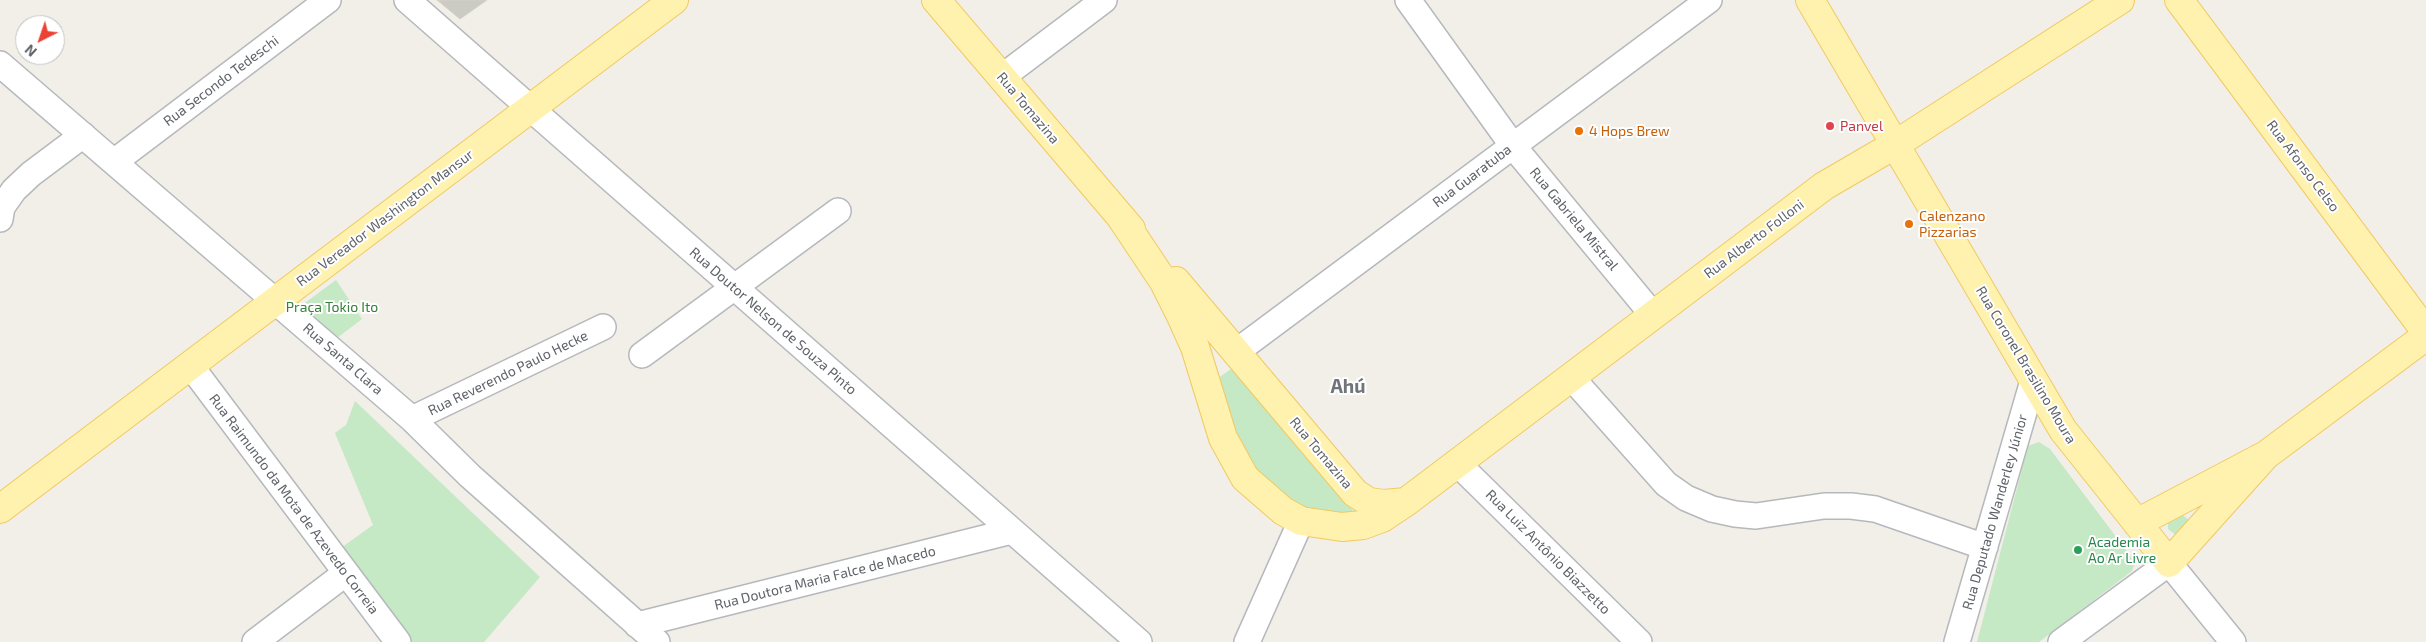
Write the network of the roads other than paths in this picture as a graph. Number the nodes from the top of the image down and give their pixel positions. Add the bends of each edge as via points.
1 (328, 0) edge
2 (407, 0) edge
3 (674, 0) edge
4 (936, 0) edge
5 (1104, 0) edge
6 (1408, 0) edge
7 (1709, 0) edge
8 (1810, 0) edge
9 (2120, 0) edge
10 (2179, 0) edge
11 (0, 64) edge
12 (1002, 77) junction
13 (530, 108) junction
14 (83, 135) junction
15 (1896, 144) junction
16 (1513, 146) junction
17 (114, 162) junction
18 (838, 211) dead end
19 (1120, 216) junction
20 (0, 219) edge
21 (734, 287) junction
22 (275, 301) junction
23 (1653, 316) junction
24 (603, 327) dead end
25 (2426, 332) edge
26 (2426, 336) edge
27 (1236, 352) junction
28 (642, 355) dead end
29 (190, 366) junction
30 (1571, 378) junction
31 (2033, 381) junction
32 (1208, 384) junction
33 (412, 419) junction
34 (2266, 455) junction
35 (1457, 463) junction
36 (1406, 502) junction
37 (0, 509) edge
38 (1301, 520) junction
39 (2137, 523) junction
40 (1012, 531) junction
41 (1985, 547) junction
42 (2169, 563) junction
43 (346, 573) junction
44 (637, 625) junction
45 (1630, 639) edge
46 (255, 642) edge
47 (398, 642) edge
48 (656, 642) edge
49 (1139, 642) edge
50 (1247, 642) edge
51 (1957, 642) edge
52 (2061, 642) edge
53 (2232, 642) edge

1 - 17 street, Rua Secondo Tedeschi
2 - 13 street, Rua Doutor Nelson de Souza Pinto
3 - 13 main road, Rua Vereador Washington Mansur
4 - 12 main road, Rua Tomazina
5 - 12 street
6 - 16 street, Rua Gabriela Mistral
7 - 16 street, Rua Guaratuba
8 - 15 main road, Rua Coronel Brasilino Moura
9 - 15 main road, Rua Alberto Folloni
10 - 25 main road, Rua Afonso Celso
11 - 14 street, Rua Santa Clara
12 - 19 main road, Rua Tomazina
13 - 21 street, Rua Doutor Nelson de Souza Pinto
13 - 22 main road, Rua Vereador Washington Mansur
14 - 17 street, Rua Santa Clara
14 - 20 street via 14,190 2,207
15 - 23 main road, Rua Alberto Folloni via 1824,186
15 - 31 main road, Rua Coronel Brasilino Moura
16 - 23 street, Rua Gabriela Mistral
16 - 27 street, Rua Guaratuba
17 - 22 street, Rua Santa Clara
18 - 21 street
19 - 27 main road, Rua Tomazina
19 - 32 main road, Rua Tomazina via 1168,290 1195,347
21 - 28 street
21 - 40 street, Rua Doutor Nelson de Souza Pinto
22 - 29 main road, Rua Vereador Washington Mansur
22 - 33 street, Rua Santa Clara
23 - 30 main road, Rua Alberto Folloni
24 - 33 street, Rua Reverendo Paulo Hecke
26 - 34 main road
27 - 32 main road
27 - 36 main road, Rua Tomazina via 1355,492 1369,502
29 - 37 main road, Rua Vereador Washington Mansur
29 - 43 street, Rua Raimundo da Mota de Azevedo Correia
30 - 35 main road, Rua Alberto Folloni
30 - 41 street via 1666,484 1686,498 1712,509 1756,516 1824,506 1851,506 1883,512
31 - 39 main road, Rua Coronel Brasilino Moura via 2063,430
31 - 41 street, Rua Deputado Wanderley Júnior
32 - 38 main road, Rua Tomazina via 1223,438 1245,478 1284,511
33 - 44 street, Rua Santa Clara via 470,476
34 - 39 main road
34 - 42 main road
35 - 36 main road, Rua Alberto Folloni
35 - 45 street, Rua Luiz Antônio Biazzetto
36 - 38 main road, Rua Tomazina via 1363,526 1321,525
38 - 50 street
39 - 42 main road, Rua Coronel Brasilino Moura
40 - 44 street, Rua Doutora Maria Falce de Macedo
40 - 49 street, Rua Doutor Nelson de Souza Pinto
41 - 51 street, Rua Deputado Wanderley Júnior
42 - 52 street
42 - 53 street, Rua Coronel Brasilino Moura
43 - 46 street
43 - 47 street, Rua Raimundo da Mota de Azevedo Correia
44 - 48 street, Rua Santa Clara

